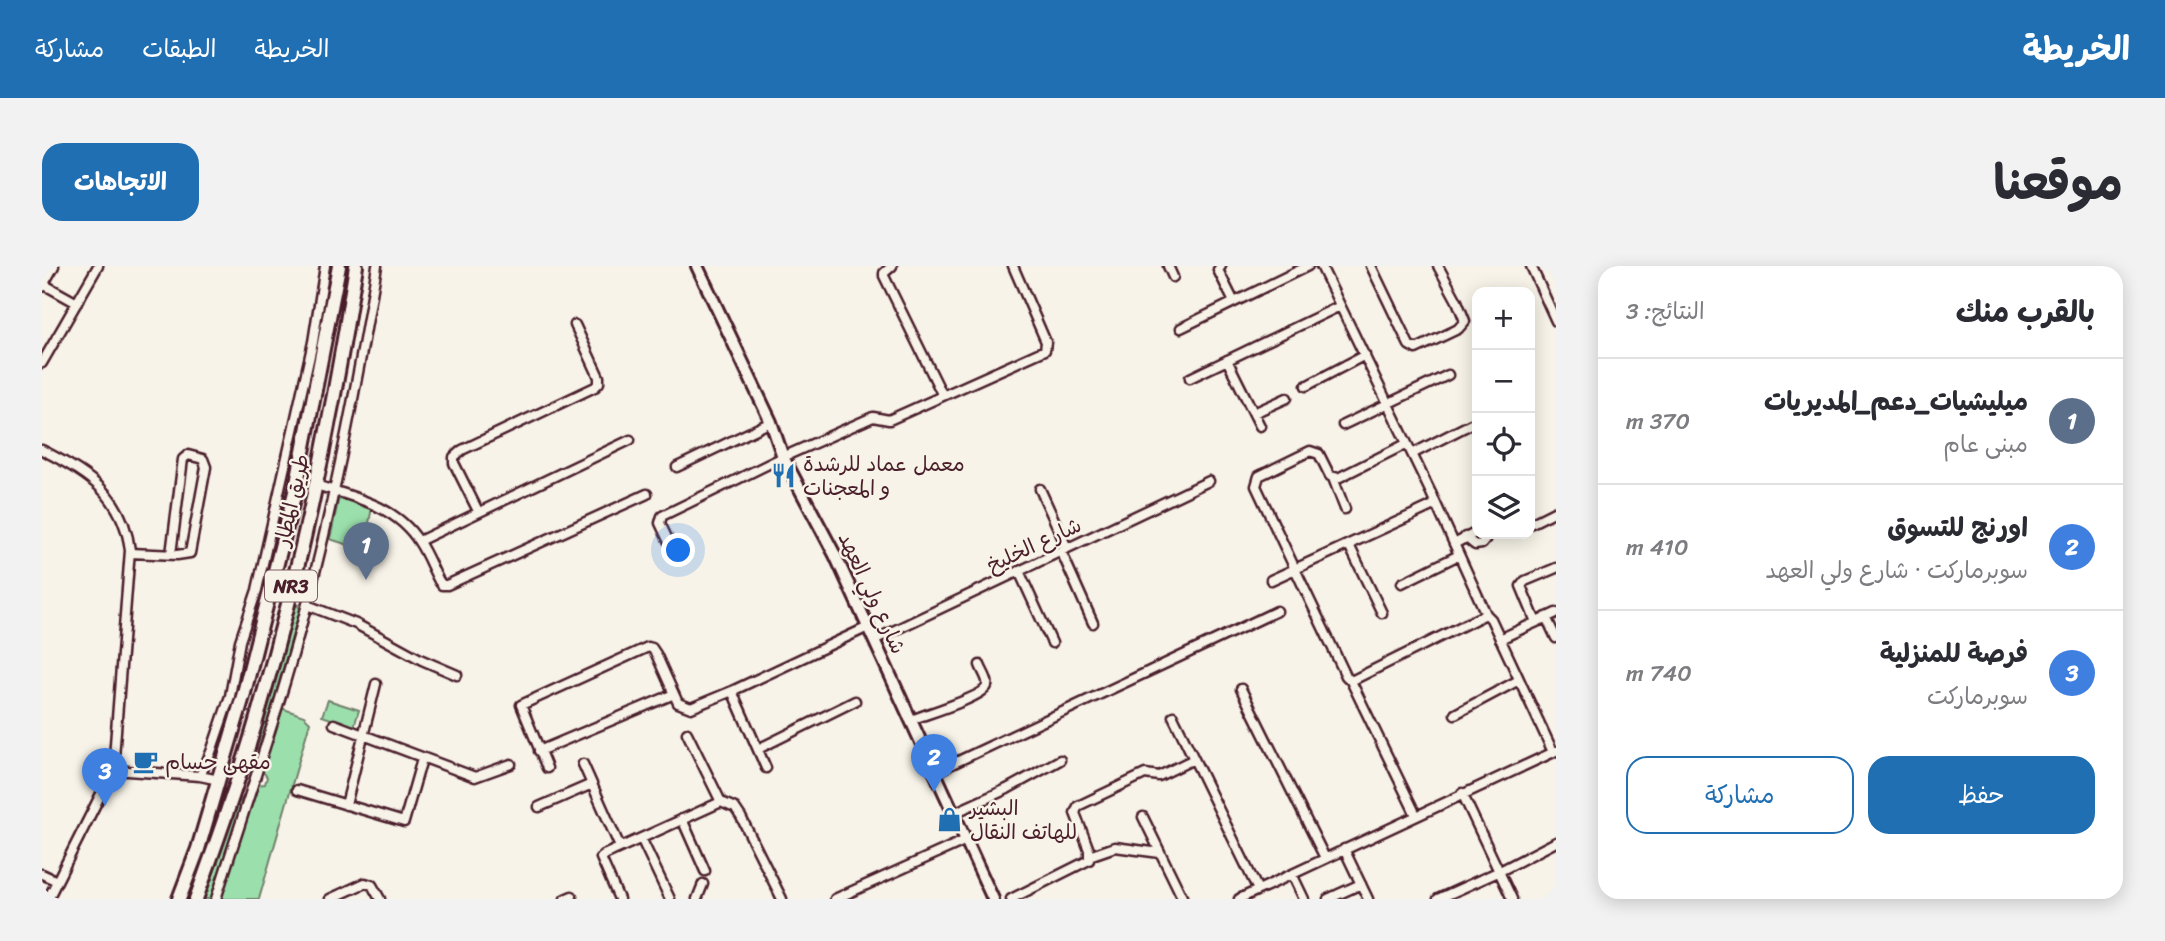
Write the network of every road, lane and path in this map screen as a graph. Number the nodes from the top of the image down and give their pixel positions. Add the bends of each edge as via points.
1 (54, 266) edge
2 (99, 266) edge
3 (325, 266) edge
4 (339, 266) edge
5 (356, 266) edge
6 (377, 266) edge
7 (697, 266) edge
8 (892, 266) edge
9 (1013, 266) edge
10 (1168, 266) edge
11 (1221, 266) edge
12 (1308, 266) edge
13 (1321, 266) edge
14 (1371, 266) edge
15 (1438, 266) edge
16 (1531, 266) edge
17 (1173, 277) dead end
18 (43, 286) edge
19 (1234, 302) junction
20 (77, 303) junction
21 (1340, 306) junction
22 (1556, 321) edge
23 (575, 325) dead end
24 (1181, 328) dead end
25 (1365, 355) junction
26 (1227, 360) junction
27 (42, 363) edge
28 (1448, 375) dead end
29 (1190, 377) dead end
30 (1306, 386) dead end
31 (943, 396) junction
32 (1287, 398) dead end
33 (1387, 402) junction
34 (1254, 413) junction
35 (771, 422) junction
36 (1471, 424) dead end
37 (1343, 425) dead end
38 (1260, 426) dead end
39 (630, 440) dead end
40 (1406, 444) junction
41 (42, 450) edge
42 (1412, 454) junction
43 (783, 457) junction
44 (677, 467) dead end
45 (1333, 478) junction
46 (1209, 481) dead end
47 (316, 485) junction
48 (1040, 489) dead end
49 (333, 491) junction
50 (647, 494) dead end
51 (1436, 504) junction
52 (1345, 509) dead end
53 (478, 511) junction
54 (1556, 511) edge
55 (1535, 522) edge
56 (1472, 534) edge
57 (1465, 537) junction
58 (1486, 539) edge
59 (419, 541) junction
60 (1454, 544) junction
61 (1349, 545) junction
62 (1064, 550) junction
63 (130, 552) junction
64 (171, 554) junction
65 (1458, 555) junction
66 (676, 557) dead end
67 (1556, 568) edge
68 (1294, 569) junction
69 (1019, 571) junction
70 (1271, 580) dead end
71 (1402, 583) dead end
72 (307, 605) junction
73 (1277, 611) dead end
74 (1381, 613) dead end
75 (1556, 613) edge
76 (1486, 614) junction
77 (1546, 617) junction
78 (1536, 622) junction
79 (1093, 623) dead end
80 (868, 627) junction
81 (1556, 638) edge
82 (1500, 639) junction
83 (874, 640) junction
84 (1052, 643) dead end
85 (980, 665) dead end
86 (457, 675) dead end
87 (1520, 680) junction
88 (1351, 681) junction
89 (376, 684) dead end
90 (1241, 689) dead end
91 (732, 691) junction
92 (674, 694) junction
93 (855, 701) dead end
94 (1455, 714) dead end
95 (1173, 716) dead end
96 (911, 720) junction
97 (334, 724) dead end
98 (687, 733) dead end
99 (363, 736) junction
100 (758, 749) junction
101 (539, 751) junction
102 (1555, 751) edge
103 (422, 759) junction
104 (1194, 759) junction
105 (1060, 760) dead end
106 (511, 764) dead end
107 (583, 764) dead end
108 (547, 768) dead end
109 (766, 768) dead end
110 (113, 770) junction
111 (935, 772) junction
112 (200, 776) junction
113 (219, 780) junction
114 (592, 784) junction
115 (297, 790) dead end
116 (1462, 793) junction
117 (721, 802) junction
118 (346, 805) junction
119 (539, 807) dead end
120 (954, 813) junction
121 (1416, 815) junction
122 (1143, 817) dead end
123 (682, 819) junction
124 (640, 838) junction
125 (966, 840) junction
126 (1556, 842) edge
127 (620, 847) junction
128 (1344, 849) junction
129 (1160, 853) junction
130 (1089, 856) junction
131 (1325, 858) junction
132 (705, 871) dead end
133 (1500, 871) junction
134 (42, 874) edge
135 (1292, 874) junction
136 (57, 881) junction
137 (703, 884) dead end
138 (1361, 884) junction
139 (1258, 890) junction
140 (856, 895) edge
141 (48, 899) edge
142 (179, 899) edge
143 (196, 899) edge
144 (216, 899) edge
145 (330, 899) edge
146 (380, 899) edge
147 (619, 899) edge
148 (670, 899) edge
149 (697, 899) edge
150 (782, 899) edge
151 (835, 899) edge
152 (993, 899) edge
153 (1011, 899) edge
154 (1182, 899) edge
155 (1239, 899) edge
156 (1304, 899) edge
157 (1328, 899) edge
158 (1368, 899) edge
159 (1438, 899) edge
160 (1512, 899) edge

1 - 18 street
2 - 20 street
3 - 112 street via 313,342 257,590 240,641 230,696
4 - 113 highway, طريق المطار / NR3 via 296,488
5 - 47 highway, طريق المطار / NR3
6 - 49 street
7 - 35 main road, شارع ولي العهد
8 - 31 street via 884,276
9 - 31 street via 1046,342 1045,350
10 - 17 street
11 - 19 street via 1218,270
12 - 19 street
13 - 21 street
14 - 15 street via 1409,345 1416,349 1465,321
16 - 22 street
18 - 20 street
19 - 24 street
20 - 27 street
21 - 25 street
21 - 26 street
23 - 53 street via 599,383 454,457
25 - 30 street
25 - 33 street
26 - 29 street
26 - 34 street
28 - 33 street
31 - 43 street via 889,420 873,417
32 - 34 street
33 - 37 street
33 - 40 street
34 - 38 street
35 - 43 main road, شارع ولي العهد
35 - 44 street
36 - 42 street
39 - 53 street
40 - 42 street
40 - 45 street
41 - 63 street via 90,477 104,491 123,520
42 - 51 street
43 - 66 street via 662,516 660,523
43 - 80 main road, شارع ولي العهد
45 - 52 street
45 - 68 street via 1319,454 1311,451 1256,478
46 - 62 street, شارع الخليخ
47 - 49 street
47 - 143 highway, طريق المطار / NR3 via 260,709
48 - 62 street
49 - 59 street via 388,511
49 - 72 street
50 - 59 street via 447,585 439,581
51 - 60 street
51 - 61 street
53 - 59 street
54 - 55 street
56 - 57 street
57 - 58 street via 1475,544
57 - 60 street
60 - 65 street
61 - 68 street
61 - 74 street
62 - 69 street, شارع الخليخ
62 - 79 street
63 - 64 street
63 - 110 street
64 - 64 street via 186,555 191,549 206,467 203,459 188,455 182,462
65 - 71 street
65 - 76 street
67 - 78 street via 1521,586
68 - 70 street
68 - 88 street
69 - 83 street, شارع الخليخ
69 - 84 street
72 - 86 street
72 - 144 street
73 - 111 street
75 - 77 street
76 - 82 street
76 - 88 street
77 - 78 street
77 - 81 street
78 - 82 street
80 - 83 main road, شارع ولي العهد
80 - 91 street
82 - 87 street
83 - 96 main road, شارع ولي العهد
85 - 96 street via 987,681 983,692
87 - 94 street
87 - 102 street
88 - 121 street
89 - 99 street
90 - 131 street
91 - 92 street via 691,708 678,703
91 - 100 street
92 - 101 street
92 - 101 street via 656,654 648,647 521,705
93 - 100 street
95 - 104 street
96 - 111 main road, شارع ولي العهد
97 - 99 street
98 - 117 street
99 - 103 street
99 - 118 street
100 - 109 street
101 - 108 street
102 - 116 street
103 - 106 street via 477,777
103 - 118 street via 404,822
104 - 130 street via 1159,776 1145,774 1075,808
104 - 139 street
105 - 120 street
107 - 114 street
110 - 112 street
110 - 136 street
111 - 120 main road, شارع ولي العهد
112 - 113 street
113 - 142 highway, طريق المطار / NR3
114 - 119 street
114 - 127 street
115 - 118 street
116 - 121 street
116 - 133 street
117 - 123 street
117 - 150 street via 735,808 741,817
120 - 125 main road, شارع ولي العهد
121 - 128 street
122 - 129 street
123 - 124 street
123 - 132 street
124 - 127 street
124 - 148 street
125 - 140 street
125 - 152 main road, شارع ولي العهد
126 - 133 street
127 - 147 street via 601,858
128 - 131 street
128 - 138 street
129 - 130 street via 1115,847
129 - 154 street
130 - 153 street via 1086,863
131 - 135 street
133 - 159 street
133 - 160 street
134 - 136 street
135 - 139 street
135 - 156 street
136 - 141 street
137 - 149 street
138 - 157 street
138 - 158 street
139 - 155 street
140 - 151 street
145 - 146 street via 365,883

